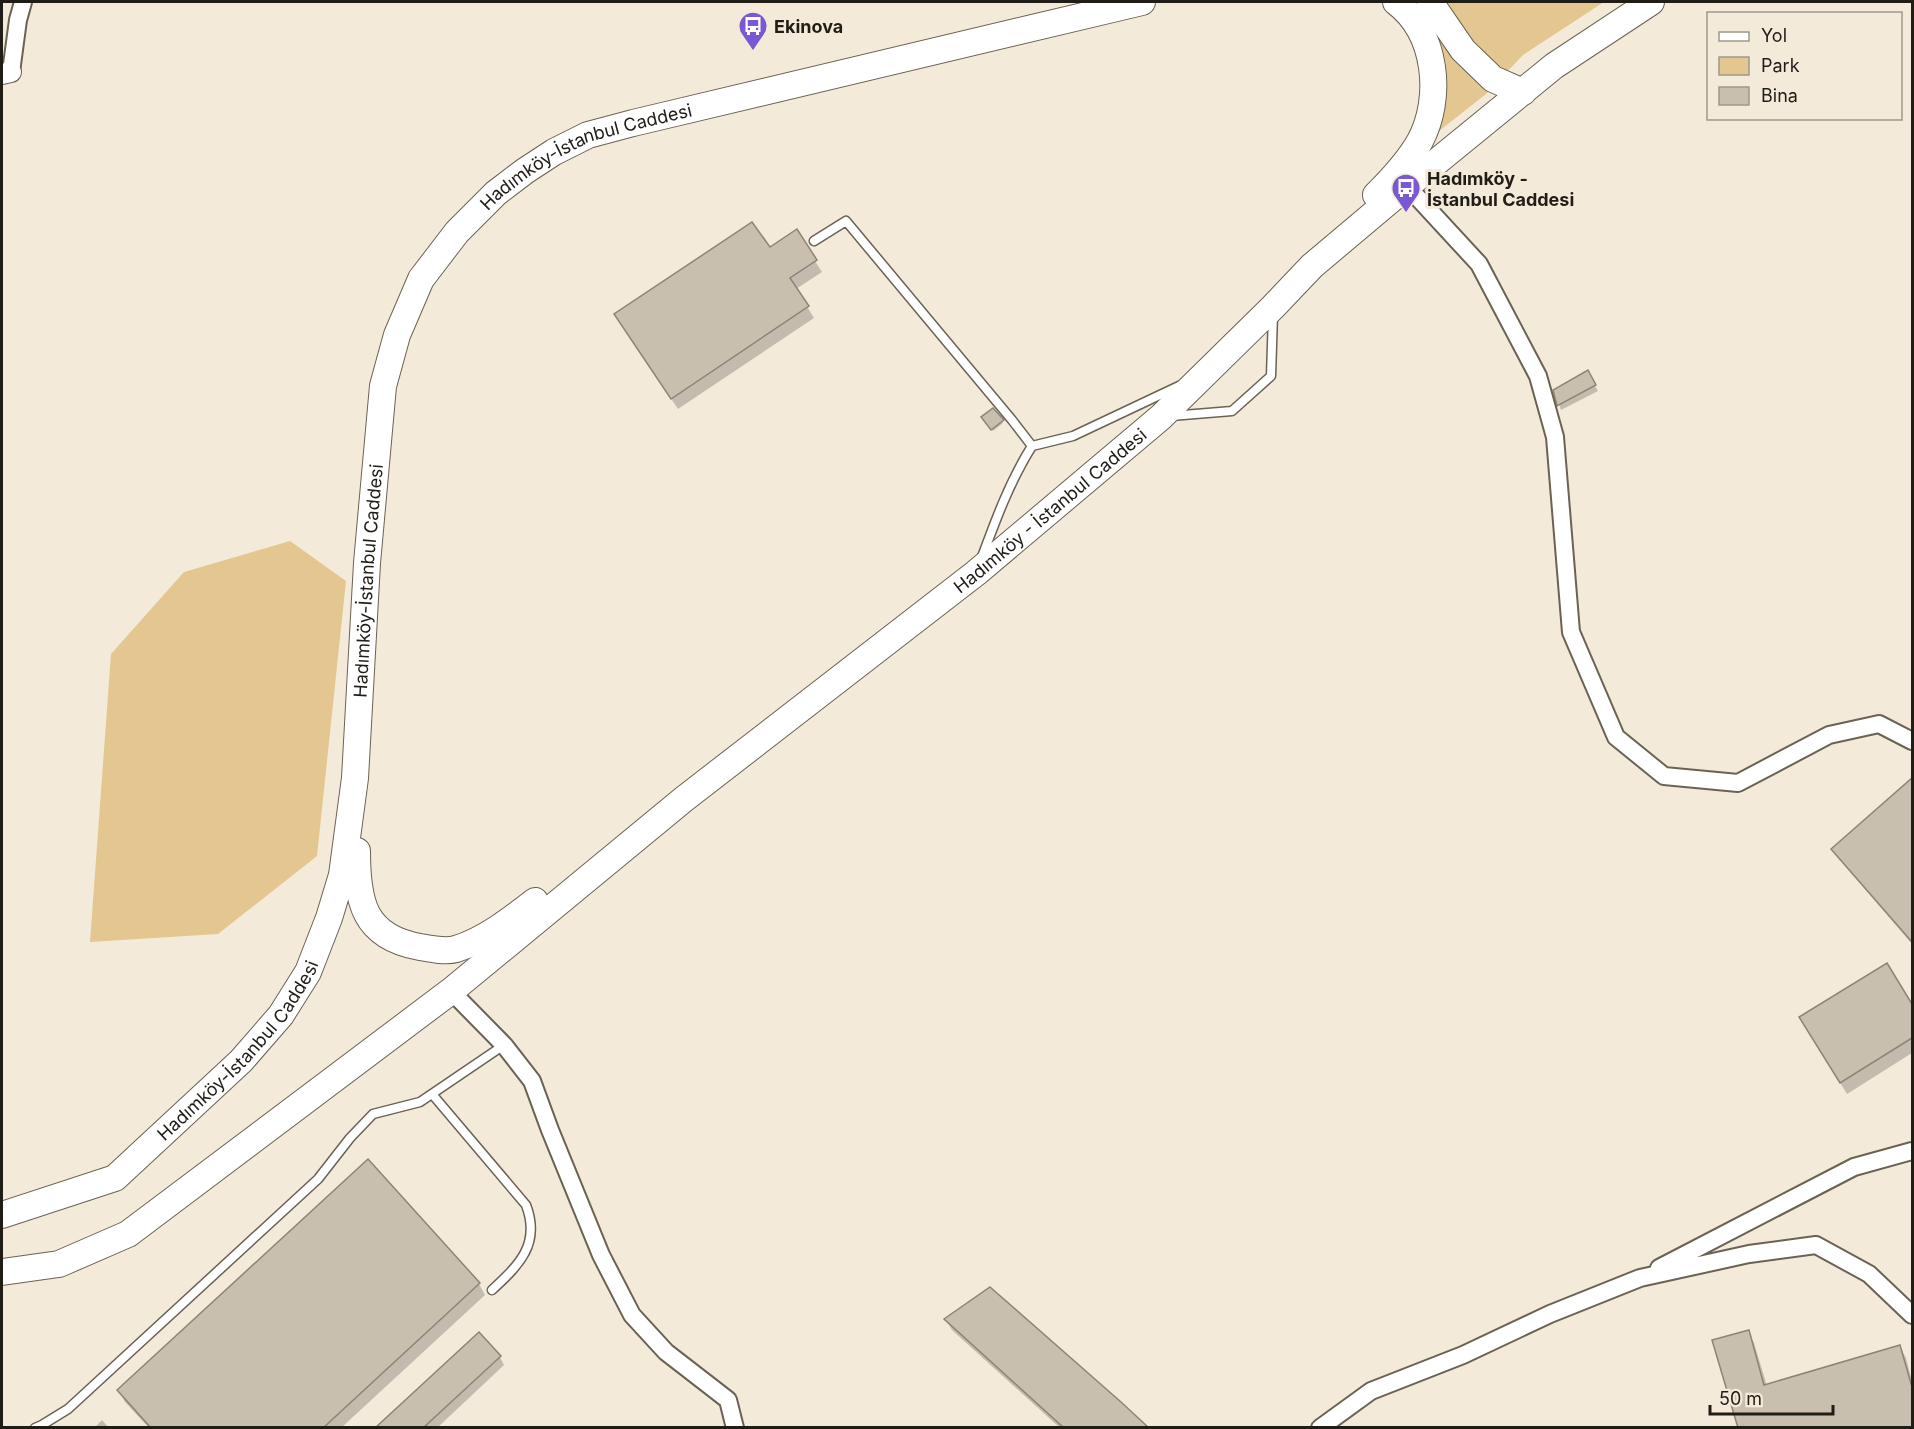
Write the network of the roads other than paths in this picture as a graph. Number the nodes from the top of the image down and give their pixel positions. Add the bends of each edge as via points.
1 (23, 2) edge
2 (1142, 2) edge
3 (1396, 2) edge
4 (1430, 2) edge
5 (1651, 2) edge
6 (6, 73) edge
7 (1523, 92) junction
8 (1407, 186) junction
9 (814, 241) dead end
10 (1312, 266) junction
11 (1273, 307) junction
12 (1208, 372) junction
13 (1161, 417) junction
14 (1032, 446) junction
15 (976, 573) junction
16 (1912, 741) edge
17 (355, 778) junction
18 (684, 799) junction
19 (452, 991) junction
20 (504, 1045) junction
21 (432, 1094) junction
22 (1912, 1151) edge
23 (2, 1215) edge
24 (2, 1272) edge
25 (1640, 1278) junction
26 (492, 1290) dead end
27 (1912, 1315) edge
28 (35, 1428) edge
29 (735, 1428) edge
30 (1320, 1428) edge

1 - 6 street
2 - 17 main road, Hadımköy-İstanbul Caddesi via 588,135 554,152 496,193 457,232 422,279 397,335 383,386 367,563
3 - 10 main road via 1415,21 1425,39 1433,89 1428,123 1409,158
4 - 7 main road via 1463,50 1493,79
5 - 7 main road, Hadımköy - İstanbul Caddesi via 1554,66
7 - 8 main road, Hadımköy - İstanbul Caddesi
8 - 10 main road, Hadımköy - İstanbul Caddesi
8 - 16 street via 1479,264 1538,376 1555,437 1571,632 1616,737 1664,776 1738,783 1829,735 1879,724
9 - 14 lane via 846,221
10 - 11 main road, Hadımköy - İstanbul Caddesi
11 - 12 main road, Hadımköy - İstanbul Caddesi
11 - 13 lane via 1271,376 1232,411
12 - 13 main road, Hadımköy - İstanbul Caddesi
12 - 14 lane via 1073,436
13 - 15 main road, Hadımköy - İstanbul Caddesi
14 - 15 lane via 1002,503
15 - 18 main road, Hadımköy - İstanbul Caddesi
17 - 18 main road via 357,882 365,910 376,927 392,940 433,949 454,950 492,931 573,871
17 - 23 main road, Hadımköy-İstanbul Caddesi via 342,875 329,918 308,972 281,1015 241,1061 115,1179
18 - 19 main road
19 - 20 street
19 - 24 main road via 129,1234 59,1264
20 - 21 lane
20 - 29 street via 532,1081 601,1255 632,1315 666,1352 728,1400
21 - 26 lane via 526,1205 531,1218 531,1236 524,1256
21 - 28 lane via 420,1102 373,1114 318,1179 68,1409
22 - 25 street via 1854,1167
25 - 27 street via 1749,1254 1816,1245 1869,1274
25 - 30 street via 1371,1391

